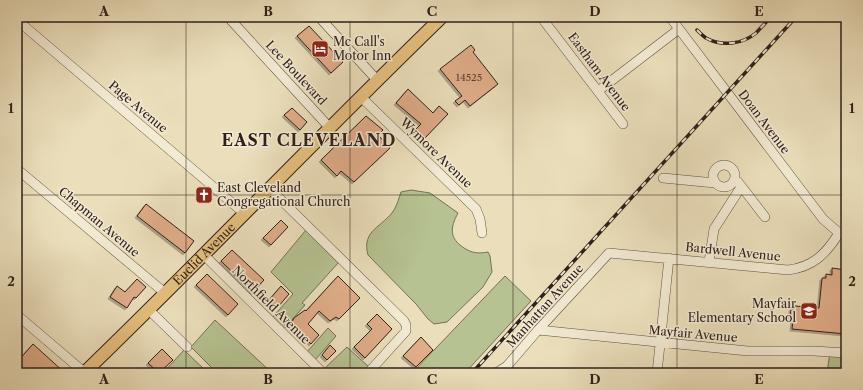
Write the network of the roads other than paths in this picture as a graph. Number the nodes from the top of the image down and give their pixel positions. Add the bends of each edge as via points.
1 (228, 17) edge
2 (319, 17) edge
3 (442, 17) edge
4 (541, 17) edge
5 (670, 17) edge
6 (17, 20) edge
7 (679, 29) junction
8 (377, 80) junction
9 (598, 91) junction
10 (361, 97) junction
11 (623, 124) dead end
12 (330, 128) junction
13 (17, 168) edge
14 (663, 178) dead end
15 (735, 178) junction
16 (715, 183) junction
17 (742, 187) junction
18 (269, 188) junction
19 (244, 213) junction
20 (765, 217) dead end
21 (482, 233) dead end
22 (842, 234) edge
23 (610, 252) joint
24 (203, 254) junction
25 (669, 258) junction
26 (709, 262) junction
27 (165, 293) junction
28 (149, 310) junction
29 (17, 315) edge
30 (538, 330) junction
31 (660, 343) junction
32 (187, 347) dead end
33 (846, 354) edge
34 (84, 373) edge
35 (323, 373) edge
36 (368, 373) edge
37 (496, 373) edge
38 (657, 373) edge

1 - 12 street, Lee Boulevard
2 - 8 street
3 - 8 main road, Euclid Avenue
4 - 9 street, Eastham Avenue
5 - 7 street, Doan Avenue
6 - 19 street, Page Avenue
7 - 9 street
7 - 22 street, Doan Avenue via 823,219
8 - 10 main road, Euclid Avenue
9 - 11 street, Eastham Avenue
10 - 12 main road, Euclid Avenue
10 - 21 street, Wymore Avenue via 476,209
12 - 18 main road, Euclid Avenue
13 - 27 street, Chapman Avenue
14 - 16 street
15 - 16 street via 728,187 721,187
15 - 16 street via 731,168 720,166 713,174
15 - 17 street
17 - 20 street
17 - 26 street via 714,229
18 - 19 main road, Euclid Avenue
18 - 36 street via 402,317 406,331
19 - 24 main road, Euclid Avenue
22 - 26 street, Bardwell Avenue via 820,257 799,269
23 - 25 street, Bardwell Avenue
23 - 30 street, Manhattan Avenue
24 - 27 main road, Euclid Avenue
24 - 35 street, Northfield Avenue
25 - 26 street, Bardwell Avenue
25 - 31 street
27 - 28 main road, Euclid Avenue
28 - 32 street
28 - 34 main road, Euclid Avenue
29 - 34 street
30 - 31 street, Mayfair Avenue
30 - 37 street, Manhattan Avenue via 507,366
31 - 33 street, Mayfair Avenue via 748,351 814,351
31 - 38 street

